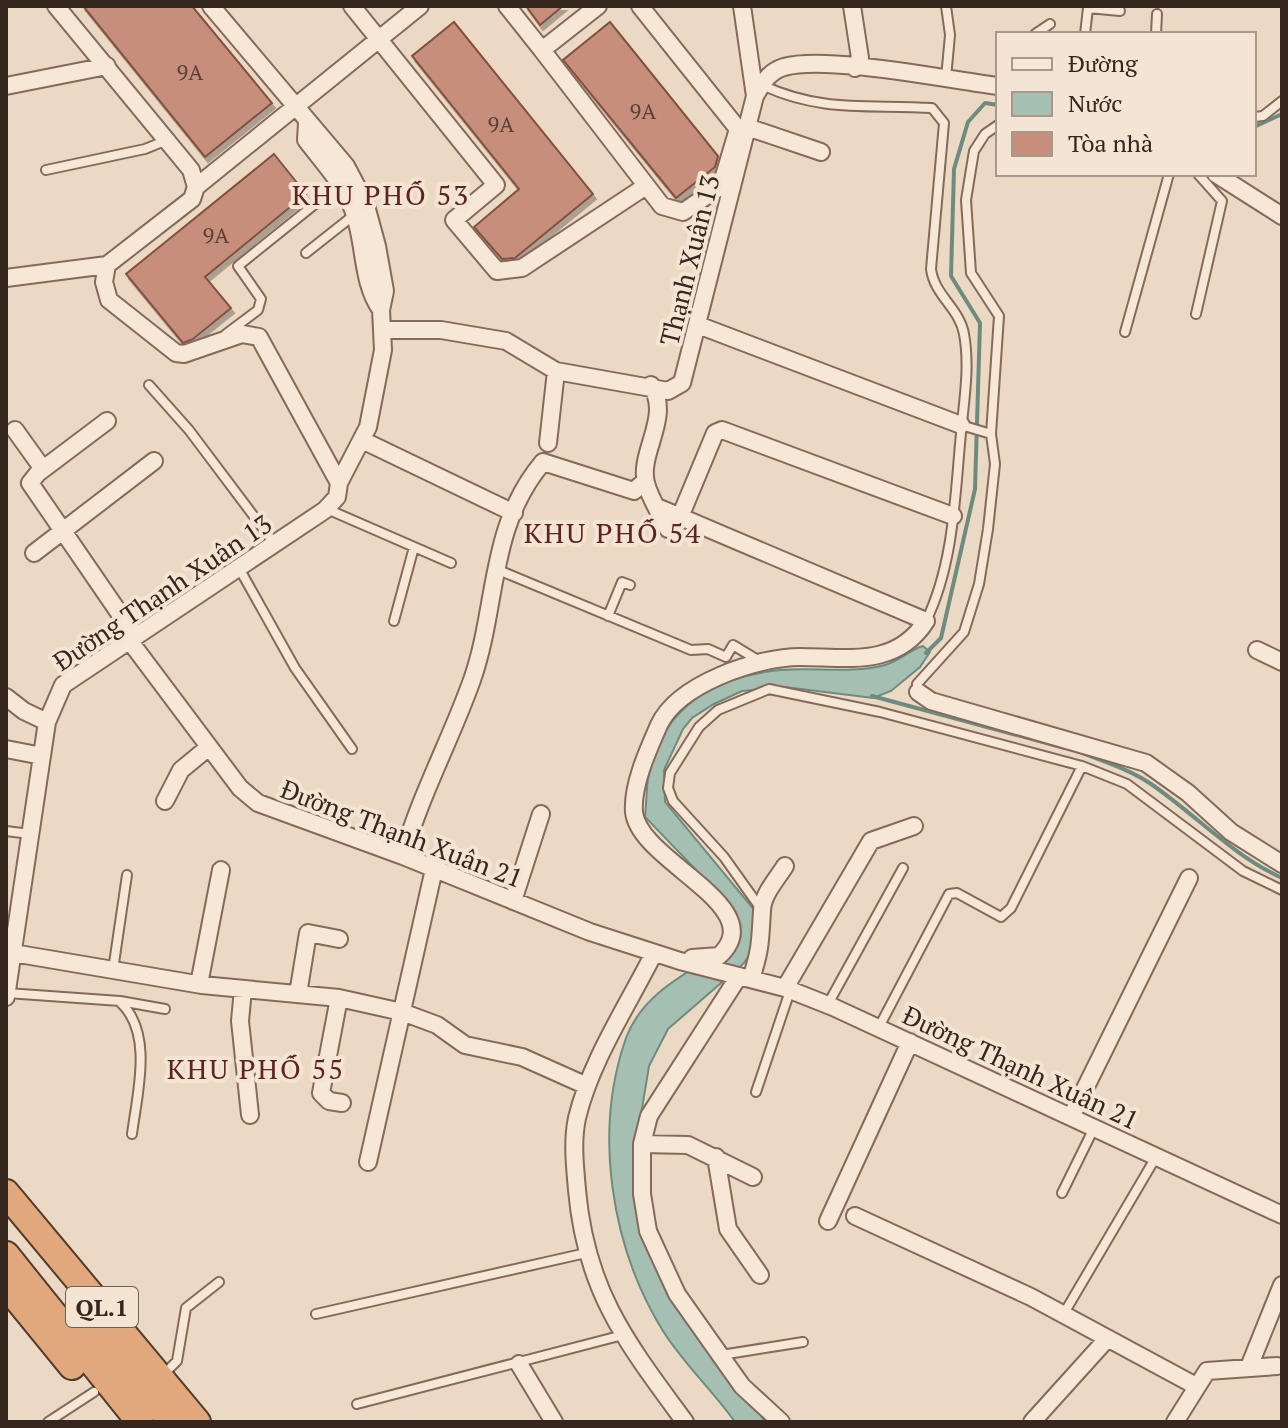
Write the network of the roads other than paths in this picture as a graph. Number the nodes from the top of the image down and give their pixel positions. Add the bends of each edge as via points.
1 (56, 6) edge
2 (211, 6) edge
3 (352, 6) edge
4 (420, 6) edge
5 (507, 6) edge
6 (598, 6) edge
7 (640, 6) edge
8 (742, 6) edge
9 (852, 6) edge
10 (946, 6) edge
11 (1120, 11) dead end
12 (1157, 14) dead end
13 (1050, 24) dead end
14 (1038, 32) edge
15 (1085, 32) edge
16 (1156, 32) edge
17 (379, 39) junction
18 (542, 50) junction
19 (107, 66) junction
20 (855, 68) junction
21 (946, 79) junction
22 (996, 81) edge
23 (6, 86) edge
24 (758, 91) junction
25 (1282, 101) edge
26 (294, 107) junction
27 (1256, 117) edge
28 (307, 123) junction
29 (996, 126) edge
30 (747, 127) junction
31 (168, 140) junction
32 (821, 152) dead end
33 (46, 170) dead end
34 (1168, 176) edge
35 (1200, 176) edge
36 (1219, 176) edge
37 (340, 184) junction
38 (646, 186) junction
39 (194, 193) junction
40 (354, 215) junction
41 (1282, 216) edge
42 (306, 253) dead end
43 (107, 265) junction
44 (6, 278) edge
45 (381, 310) junction
46 (1196, 314) dead end
47 (698, 325) junction
48 (384, 330) junction
49 (1125, 332) dead end
50 (212, 344) junction
51 (556, 371) junction
52 (149, 385) dead end
53 (651, 385) junction
54 (107, 421) dead end
55 (961, 425) junction
56 (15, 430) dead end
57 (991, 434) junction
58 (362, 440) junction
59 (548, 443) dead end
60 (154, 461) dead end
61 (43, 469) junction
62 (645, 481) junction
63 (339, 483) junction
64 (326, 509) junction
65 (514, 513) junction
66 (953, 516) junction
67 (674, 523) junction
68 (63, 533) junction
69 (274, 544) junction
70 (414, 547) junction
71 (34, 553) dead end
72 (451, 563) dead end
73 (239, 568) junction
74 (495, 568) junction
75 (630, 585) dead end
76 (608, 616) junction
77 (394, 621) dead end
78 (926, 621) junction
79 (132, 638) junction
80 (1257, 650) dead end
81 (1282, 662) edge
82 (764, 663) junction
83 (918, 692) joint
84 (6, 697) edge
85 (47, 722) junction
86 (209, 747) junction
87 (6, 749) edge
88 (352, 749) dead end
89 (42, 756) junction
90 (1082, 766) junction
91 (165, 801) dead end
92 (541, 814) dead end
93 (914, 826) dead end
94 (6, 831) edge
95 (31, 834) junction
96 (403, 856) junction
97 (1282, 864) edge
98 (785, 866) dead end
99 (903, 868) dead end
100 (434, 869) junction
101 (221, 870) dead end
102 (127, 875) dead end
103 (1189, 878) dead end
104 (1282, 890) edge
105 (513, 901) junction
106 (761, 910) junction
107 (339, 939) dead end
108 (13, 953) junction
109 (654, 953) junction
110 (677, 960) junction
111 (113, 970) junction
112 (742, 976) junction
113 (202, 985) junction
114 (243, 989) junction
115 (788, 989) junction
116 (298, 994) junction
117 (6, 995) edge
118 (339, 998) junction
119 (120, 1001) junction
120 (827, 1005) junction
121 (165, 1009) dead end
122 (402, 1012) junction
123 (879, 1027) junction
124 (910, 1042) junction
125 (587, 1086) junction
126 (756, 1092) dead end
127 (342, 1103) dead end
128 (250, 1115) dead end
129 (1071, 1117) junction
130 (1094, 1128) junction
131 (132, 1134) dead end
132 (642, 1144) junction
133 (716, 1157) junction
134 (1156, 1157) junction
135 (368, 1162) dead end
136 (753, 1177) dead end
137 (6, 1193) edge
138 (1062, 1193) dead end
139 (1282, 1215) edge
140 (855, 1216) dead end
141 (6, 1217) edge
142 (828, 1221) dead end
143 (586, 1253) junction
144 (6, 1255) edge
145 (760, 1275) dead end
146 (219, 1282) dead end
147 (1282, 1285) edge
148 (17, 1296) edge
149 (316, 1314) dead end
150 (1063, 1315) junction
151 (623, 1335) junction
152 (1107, 1339) junction
153 (803, 1342) dead end
154 (721, 1355) junction
155 (519, 1364) junction
156 (1277, 1366) dead end
157 (1249, 1367) junction
158 (160, 1378) junction
159 (1196, 1386) junction
160 (101, 1387) junction
161 (357, 1404) dead end
162 (683, 1421) edge
163 (48, 1422) edge
164 (118, 1422) edge
165 (140, 1422) edge
166 (172, 1422) edge
167 (197, 1422) edge
168 (554, 1422) edge
169 (781, 1422) edge
170 (1032, 1422) edge
171 (1175, 1422) edge

1 - 19 street
2 - 26 street
3 - 17 street
4 - 17 street
5 - 18 street
6 - 18 street
7 - 38 street via 738,129 721,186 683,212 662,206
8 - 24 street
9 - 20 street via 860,58
10 - 21 lane
11 - 15 lane via 1088,8
12 - 16 lane
13 - 14 lane
17 - 26 street
17 - 38 street via 496,185 454,220 497,271 522,268
18 - 38 street
19 - 23 street
19 - 31 street
20 - 21 street
20 - 24 street via 785,67 768,75
21 - 22 street
24 - 30 street, Thạnh Xuân 13
24 - 55 lane via 839,108 932,108 940,114 945,135 931,269 932,280 964,330
25 - 27 lane
26 - 28 street
26 - 39 street
28 - 37 street via 306,140
28 - 45 street via 346,166 365,202 385,291
29 - 57 lane via 974,151 966,200 971,273 999,316
30 - 32 street
30 - 47 street, Thạnh Xuân 13
31 - 33 lane
31 - 39 street via 191,170
34 - 49 lane
35 - 46 lane via 1222,201
36 - 41 street
37 - 40 street
37 - 50 lane via 238,266 257,289 258,310
39 - 43 street
40 - 42 lane
40 - 45 street via 370,295
43 - 44 street
43 - 50 street via 109,300 167,349 184,354
45 - 48 street
47 - 53 street, Thạnh Xuân 13 via 682,383 668,391
47 - 55 street
48 - 51 street, Thạnh Xuân 13 via 441,330 506,341
48 - 58 street
50 - 63 street via 242,334 263,342
51 - 53 street, Thạnh Xuân 13
51 - 59 street
52 - 69 lane
53 - 62 street via 658,396 657,417
54 - 61 street
55 - 57 lane
55 - 66 lane
56 - 61 street
57 - 83 lane via 995,464 990,516 973,605 964,632 917,684
58 - 63 street
58 - 65 street
60 - 68 street
61 - 68 street, Đường Thạnh Xuân 21 via 30,483
62 - 65 street via 634,491 543,462
62 - 67 street via 657,507
63 - 64 street, Đường Thạnh Xuân 13 via 337,497
64 - 69 street, Đường Thạnh Xuân 13
64 - 70 lane
65 - 74 street
66 - 67 street via 722,430 715,433
66 - 78 lane via 936,601
67 - 78 street
68 - 71 street
68 - 79 street, Đường Thạnh Xuân 21
69 - 73 street, Đường Thạnh Xuân 13
70 - 72 lane
70 - 77 lane
73 - 79 street, Đường Thạnh Xuân 13
73 - 88 lane via 295,668
74 - 76 lane
74 - 96 street via 473,677
75 - 76 lane via 622,582
76 - 82 lane via 691,650 708,649 726,657 733,645
78 - 82 street via 905,645 878,657 798,657
79 - 85 street, Đường Thạnh Xuân 13 via 63,685
79 - 86 street, Đường Thạnh Xuân 21
80 - 81 street
82 - 110 street via 684,693 661,721 648,753 634,812 639,825 723,907 733,924 732,942 719,956
83 - 97 street via 931,701 1146,763 1231,832
84 - 85 street
85 - 89 street, Đường Thạnh Xuân 13
86 - 91 street via 181,770
86 - 96 street, Đường Thạnh Xuân 21 via 258,803
87 - 89 street
89 - 95 street, Đường Thạnh Xuân 13
90 - 104 lane via 1127,784 1243,871
90 - 106 lane via 880,712 769,689 731,704 699,727 670,773 668,788
90 - 123 lane via 1011,908 1001,917 957,893 949,894
92 - 105 street
93 - 115 street via 871,841
94 - 95 lane
95 - 108 street, Đường Thạnh Xuân 13
96 - 100 street, Đường Thạnh Xuân 21
98 - 106 street
99 - 120 lane
100 - 105 street, Đường Thạnh Xuân 21
100 - 122 street
101 - 113 street
102 - 111 lane
103 - 129 street
105 - 109 street, Đường Thạnh Xuân 21
106 - 112 street via 761,949
107 - 116 street via 308,933
108 - 111 street
108 - 117 street, Đường Thạnh Xuân 13
109 - 110 street, Đường Thạnh Xuân 21
109 - 125 street
110 - 112 street, Đường Thạnh Xuân 21
111 - 113 street
112 - 115 street, Đường Thạnh Xuân 21
112 - 132 street via 649,1116
113 - 114 street
114 - 116 street
114 - 128 street via 240,1021
115 - 120 street, Đường Thạnh Xuân 21
115 - 126 lane
116 - 118 street
117 - 119 lane
118 - 122 street
118 - 127 street via 321,1093
119 - 121 lane
119 - 131 lane via 131,1011 141,1055
120 - 123 street, Đường Thạnh Xuân 21
122 - 125 street via 437,1025 465,1045 522,1057
122 - 135 street
123 - 124 street, Đường Thạnh Xuân 21
124 - 129 street, Đường Thạnh Xuân 21
124 - 142 street
125 - 143 street via 573,1147
129 - 130 street, Đường Thạnh Xuân 21
130 - 134 street, Đường Thạnh Xuân 21
130 - 138 lane
132 - 133 street via 680,1143
132 - 154 street via 648,1231 677,1294
133 - 136 street
133 - 145 street via 728,1229
134 - 139 street, Đường Thạnh Xuân 21
134 - 150 lane
137 - 158 highway, QL.1
140 - 150 street
141 - 166 highway, QL.1
143 - 149 lane
143 - 151 street via 603,1301
144 - 148 highway, QL.1
146 - 158 lane via 186,1308 177,1361
147 - 157 street
148 - 160 highway, QL.1
150 - 152 street
151 - 155 lane
151 - 162 street
152 - 159 street
152 - 170 street
153 - 154 lane
154 - 169 street via 742,1386
155 - 161 lane
155 - 168 street
156 - 157 street
157 - 159 street via 1207,1371
158 - 167 highway, QL.1
159 - 171 street
160 - 163 lane
160 - 164 highway, QL.1
160 - 165 highway, QL.1

